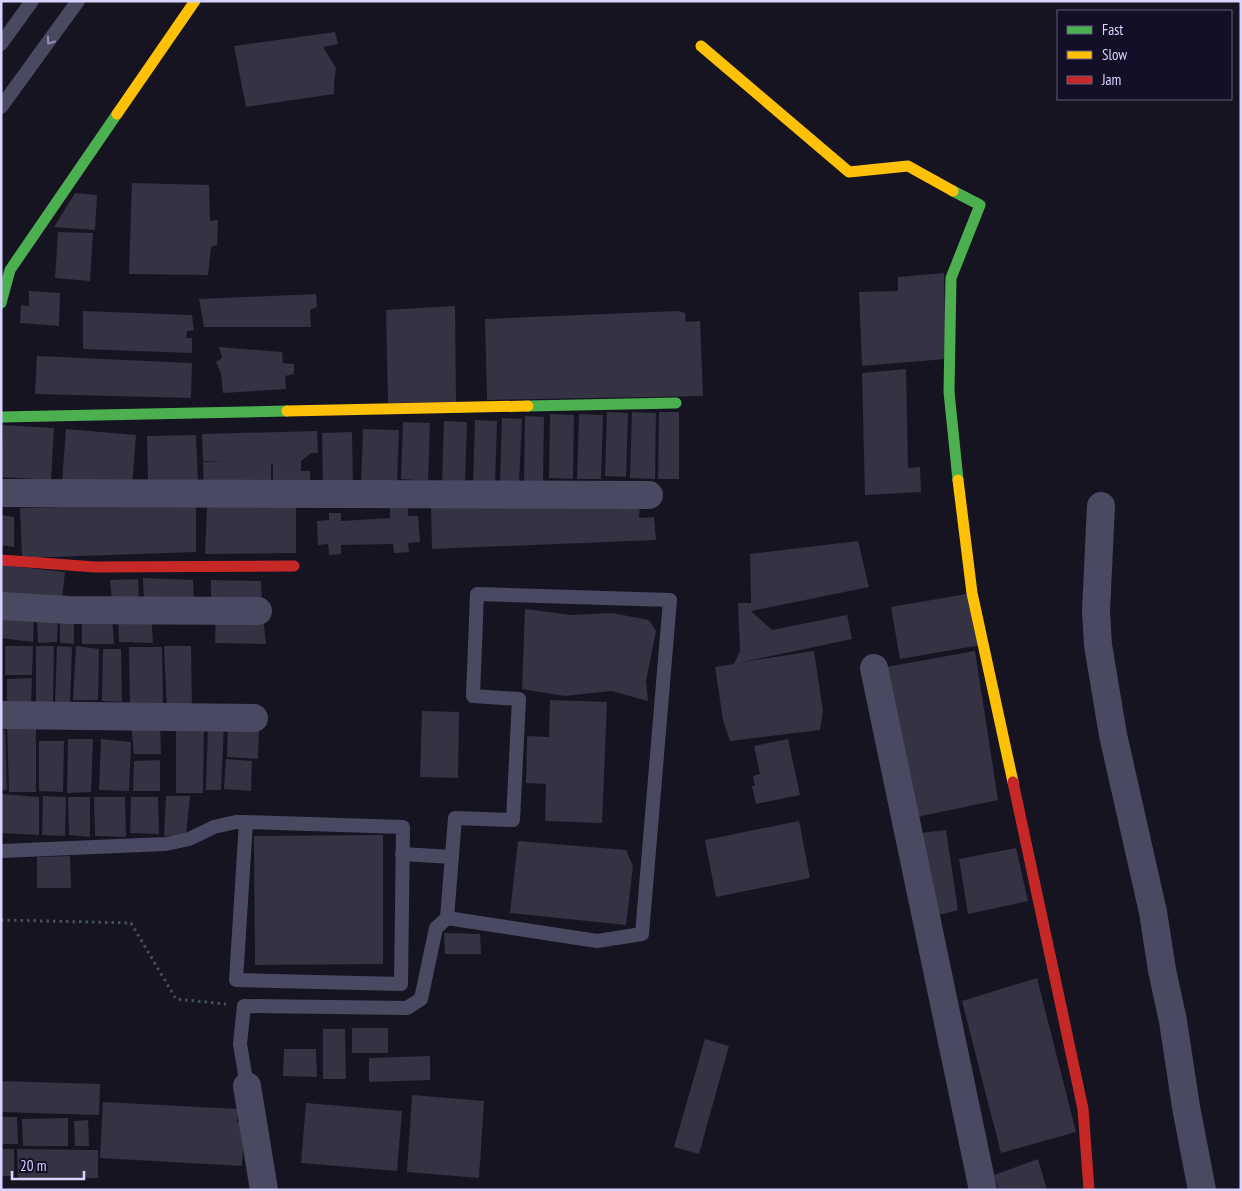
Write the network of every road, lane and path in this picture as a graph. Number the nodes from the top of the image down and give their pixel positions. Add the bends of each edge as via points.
1 (32, 1) edge
2 (78, 1) edge
3 (195, 1) edge
4 (1, 44) edge
5 (701, 46) dead end
6 (1, 107) edge
7 (1, 303) edge
8 (676, 403) dead end
9 (1, 416) edge
10 (1, 493) edge
11 (649, 495) dead end
12 (1102, 506) dead end
13 (1, 560) edge
14 (294, 566) dead end
15 (1, 606) edge
16 (258, 611) dead end
17 (874, 668) dead end
18 (1, 715) edge
19 (254, 718) dead end
20 (246, 822) junction
21 (1, 851) edge
22 (402, 854) junction
23 (452, 857) junction
24 (447, 918) junction
25 (1, 920) edge
26 (244, 1006) junction
27 (247, 1086) joint
28 (264, 1190) edge
29 (983, 1190) edge
30 (1089, 1190) edge
31 (1202, 1190) edge

1 - 4 lane
2 -> 6 lane
3 - 7 street via 10,270
5 - 30 street via 850,172 908,166 980,204 951,278 949,392 956,466 972,593 1083,1109
8 - 9 street
10 - 11 street
12 - 31 street via 1096,611 1098,645 1113,735 1174,1021
13 - 14 street via 95,567
15 - 16 street via 69,610
17 - 29 street
18 - 19 street
20 - 21 lane via 214,826 166,844
20 - 22 lane via 403,827
20 - 22 lane via 236,980 401,984
22 - 23 lane
23 - 24 lane
23 - 24 lane via 455,818 512,820 519,698 473,696 477,594 670,600 642,934 597,941
24 - 26 lane via 436,928 421,999 407,1008
25 - 26 path via 131,923 176,999
26 - 27 lane via 240,1044
27 - 28 street

